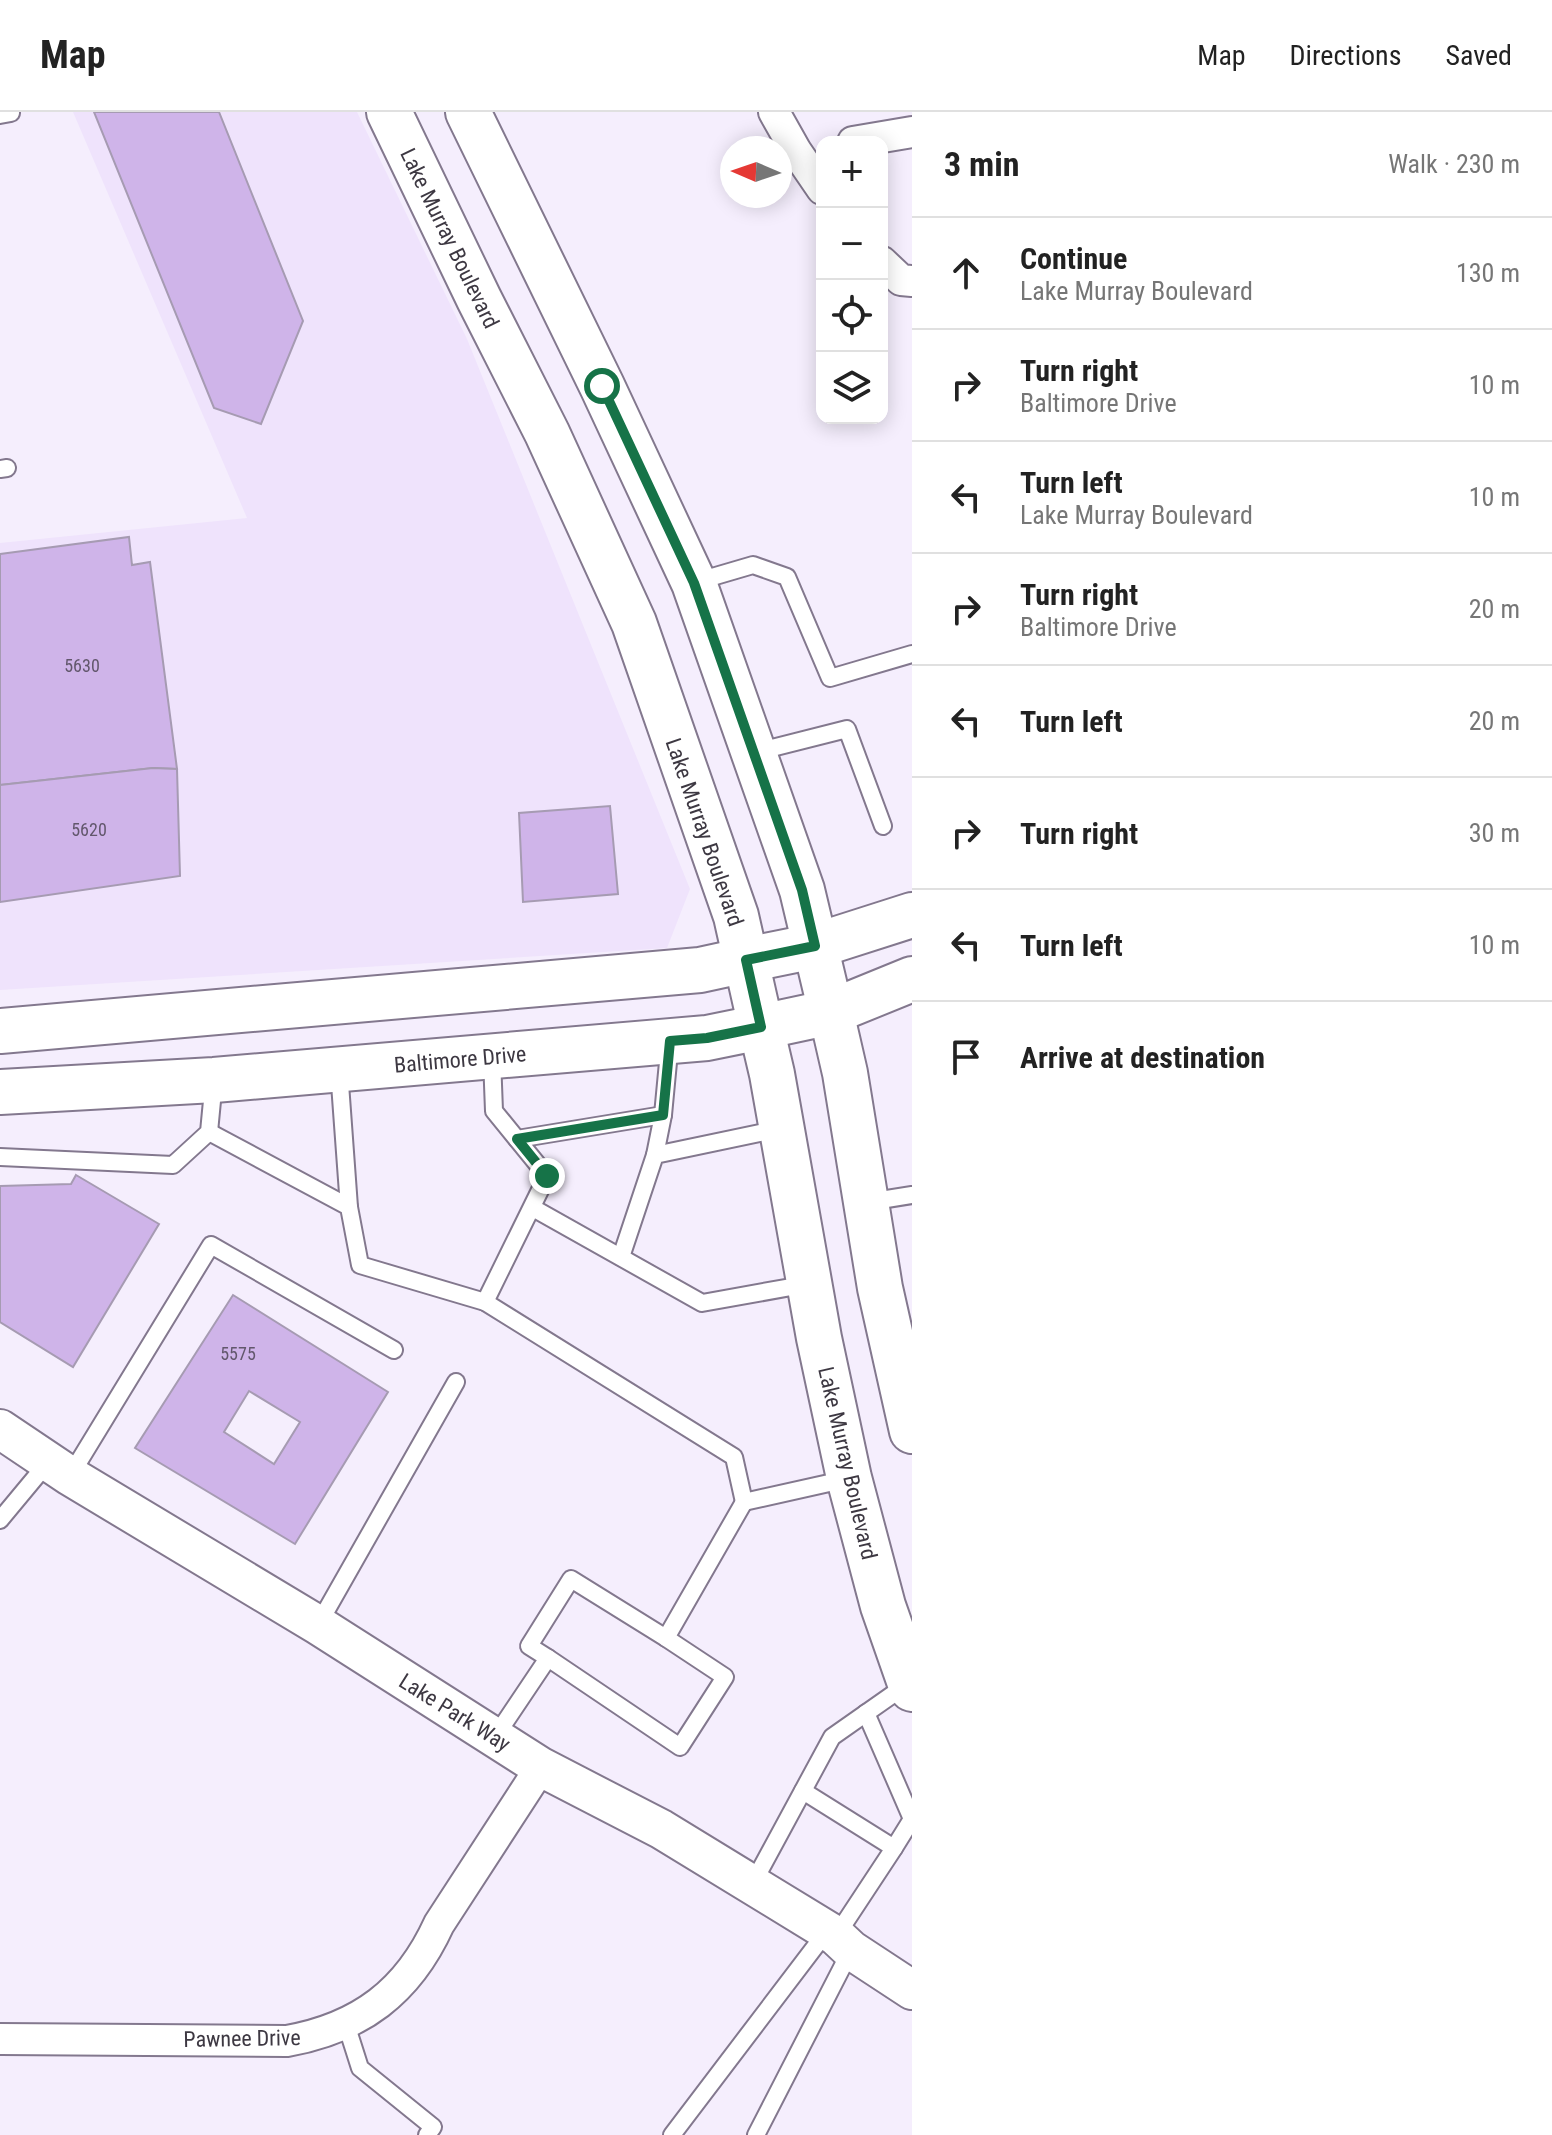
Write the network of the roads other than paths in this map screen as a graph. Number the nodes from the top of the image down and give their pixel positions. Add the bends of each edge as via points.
1 (389, 112) edge
2 (468, 112) edge
3 (774, 112) edge
4 (912, 132) edge
5 (888, 136) edge
6 (809, 149) edge
7 (816, 171) edge
8 (888, 268) edge
9 (912, 281) edge
10 (694, 583) junction
11 (912, 654) edge
12 (754, 752) junction
13 (883, 826) dead end
14 (912, 915) edge
15 (815, 946) junction
16 (746, 960) junction
17 (912, 979) edge
18 (831, 1012) junction
19 (761, 1027) junction
20 (0, 1031) edge
21 (670, 1041) junction
22 (492, 1056) junction
23 (339, 1070) junction
24 (214, 1080) junction
25 (0, 1092) edge
26 (663, 1115) junction
27 (782, 1129) junction
28 (209, 1132) junction
29 (517, 1139) junction
30 (655, 1155) junction
31 (0, 1157) edge
32 (912, 1195) edge
33 (866, 1203) junction
34 (349, 1207) junction
35 (533, 1208) junction
36 (621, 1257) junction
37 (809, 1284) junction
38 (485, 1302) junction
39 (394, 1350) dead end
40 (456, 1382) dead end
41 (909, 1404) edge
42 (0, 1429) edge
43 (59, 1468) junction
44 (849, 1478) junction
45 (744, 1502) junction
46 (0, 1520) edge
47 (318, 1625) junction
48 (666, 1638) junction
49 (548, 1658) junction
50 (911, 1686) edge
51 (866, 1713) junction
52 (495, 1737) junction
53 (541, 1767) junction
54 (803, 1791) junction
55 (912, 1819) edge
56 (894, 1848) junction
57 (752, 1885) junction
58 (838, 1939) junction
59 (912, 1990) edge
60 (346, 2024) junction
61 (0, 2039) edge
62 (435, 2132) edge
63 (672, 2135) edge
64 (756, 2135) edge

1 - 16 main road, Lake Murray Boulevard via 634,623 736,916
2 - 10 main road
3 - 6 street
4 - 5 street
6 - 7 street
8 - 9 street via 901,280
10 - 11 lane via 753,565 787,577 830,678
10 - 12 main road
12 - 13 lane via 847,729
12 - 15 main road via 802,890
14 - 15 main road
15 - 16 main road
15 - 18 main road
16 - 19 main road, Lake Murray Boulevard
16 - 20 main road via 700,970
17 - 18 main road, Baltimore Drive
18 - 19 main road, Baltimore Drive
18 - 33 main road
19 - 21 main road, Baltimore Drive
19 - 27 main road, Lake Murray Boulevard
21 - 22 main road, Baltimore Drive
21 - 26 lane
22 - 23 main road, Baltimore Drive
22 - 29 lane via 494,1111
23 - 24 main road, Baltimore Drive
23 - 34 lane
24 - 25 main road, Baltimore Drive
24 - 28 lane
26 - 29 lane
26 - 30 lane
27 - 30 lane
27 - 37 main road, Lake Murray Boulevard
28 - 31 lane via 173,1165
28 - 34 lane
29 - 35 lane via 547,1176
30 - 36 lane
32 - 33 lane
33 - 41 main road via 880,1288
34 - 38 lane via 360,1265
35 - 36 lane
35 - 38 lane
36 - 37 lane via 702,1303
37 - 44 main road, Lake Murray Boulevard
38 - 45 lane via 734,1457
39 - 43 lane via 211,1245
40 - 47 lane
42 - 43 street, Lake Park Way
43 - 46 lane
43 - 47 street, Lake Park Way
44 - 45 lane
44 - 50 main road, Lake Murray Boulevard
45 - 48 lane
47 - 52 street, Lake Park Way
48 - 49 lane via 571,1579 529,1646
48 - 49 lane via 725,1677 680,1747
49 - 52 lane
50 - 51 lane
51 - 54 lane via 832,1737
51 - 55 lane
52 - 53 street, Lake Park Way
53 - 57 street, Lake Park Way via 661,1829
53 - 60 street, Pawnee Drive via 413,1969 377,2005
54 - 56 lane
54 - 57 lane
55 - 56 lane
56 - 58 lane
57 - 58 street, Lake Park Way
58 - 59 street, Lake Park Way
58 - 63 lane
58 - 64 lane
60 - 61 street, Pawnee Drive via 287,2041
60 - 62 lane via 360,2068

